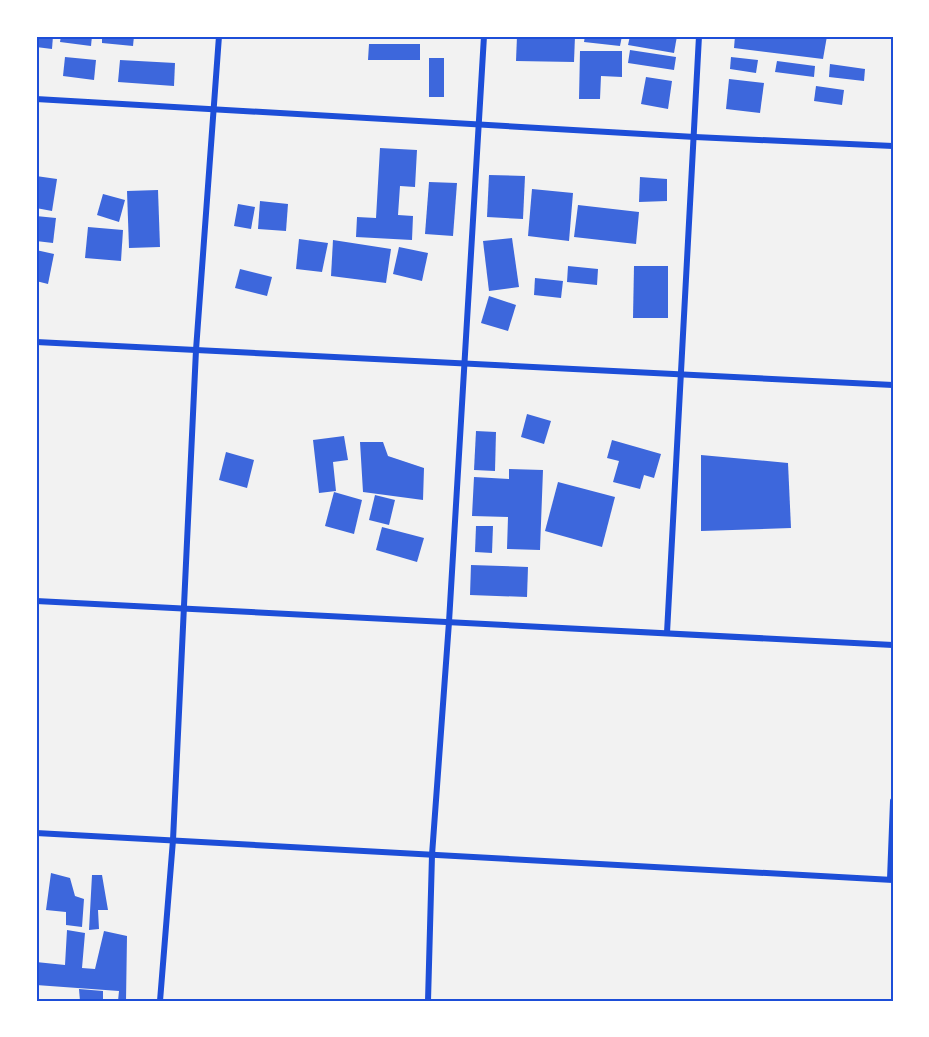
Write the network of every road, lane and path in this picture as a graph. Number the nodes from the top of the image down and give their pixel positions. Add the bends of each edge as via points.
1 (219, 36) edge
2 (484, 36) edge
3 (699, 36) edge
4 (36, 99) edge
5 (214, 109) junction
6 (478, 123) junction
7 (695, 137) junction
8 (893, 146) edge
9 (36, 342) edge
10 (196, 350) junction
11 (465, 364) junction
12 (678, 375) junction
13 (893, 385) edge
14 (36, 601) edge
15 (183, 609) junction
16 (449, 622) junction
17 (667, 633) junction
18 (893, 645) edge
19 (893, 801) edge
20 (36, 833) edge
21 (173, 840) junction
22 (432, 855) junction
23 (891, 880) edge
24 (160, 1001) edge
25 (428, 1001) edge

1 - 5 street
2 - 6 street
3 - 7 street
4 - 5 street
5 - 6 street
5 - 10 street
6 - 7 street
6 - 11 street
7 - 8 street
7 - 12 street
9 - 10 street
10 - 11 street
10 - 15 street
11 - 12 street
11 - 16 street
12 - 13 street
12 - 17 street
14 - 15 street
15 - 16 street
15 - 21 street
16 - 17 street
16 - 22 street
17 - 18 street
19 - 23 street
20 - 21 street
21 - 22 street
21 - 24 street
22 - 23 street
22 - 25 street

